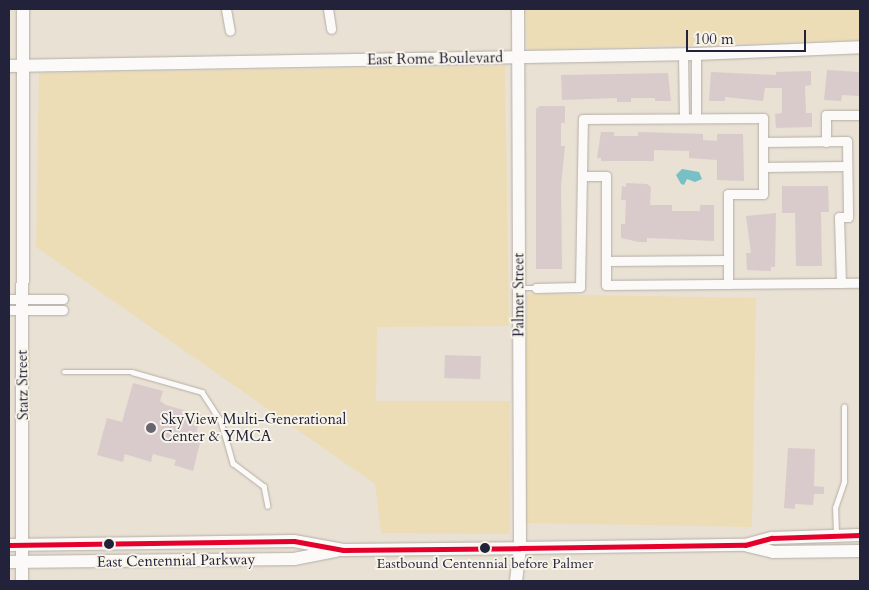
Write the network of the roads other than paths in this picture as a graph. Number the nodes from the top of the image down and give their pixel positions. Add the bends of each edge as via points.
1 (23, 9) edge
2 (226, 9) edge
3 (328, 9) edge
4 (518, 9) edge
5 (331, 29) dead end
6 (230, 31) dead end
7 (860, 47) edge
8 (689, 54) junction
9 (519, 58) junction
10 (23, 65) junction
11 (9, 66) edge
12 (860, 115) edge
13 (684, 118) junction
14 (696, 118) junction
15 (763, 142) junction
16 (826, 142) junction
17 (847, 166) junction
18 (763, 167) junction
19 (582, 176) junction
20 (728, 260) junction
21 (606, 261) junction
22 (841, 283) junction
23 (860, 283) edge
24 (728, 284) junction
25 (519, 288) junction
26 (536, 288) joint
27 (63, 299) dead end
28 (15, 304) edge
29 (63, 310) dead end
30 (64, 372) dead end
31 (844, 407) dead end
32 (268, 506) dead end
33 (860, 535) edge
34 (836, 536) junction
35 (280, 542) junction
36 (9, 545) edge
37 (23, 545) junction
38 (745, 545) junction
39 (520, 548) junction
40 (343, 550) junction
41 (860, 551) edge
42 (236, 560) junction
43 (9, 562) edge
44 (23, 562) junction
45 (22, 581) edge
46 (516, 581) edge

1 - 10 street, Statz Street
2 - 6 street
3 - 5 street
4 - 9 street, Palmer Street
7 - 8 street, East Rome Boulevard
8 - 9 street, East Rome Boulevard
8 - 13 street
8 - 14 street
9 - 10 street, East Rome Boulevard
9 - 25 street, Palmer Street
10 - 11 street, East Rome Boulevard
10 - 28 street, Statz Street
12 - 16 street via 826,115
13 - 14 street
13 - 19 street via 583,120
14 - 15 street via 763,118
15 - 16 street
15 - 18 street
16 - 17 street via 847,142
17 - 18 street
17 - 22 street via 848,217 839,217
18 - 20 street via 763,194 728,194
19 - 21 street via 606,176
19 - 26 street via 580,287
20 - 21 street
20 - 24 street
21 - 24 street via 606,285
22 - 23 street
22 - 24 street
25 - 26 lane
25 - 39 street, Palmer Street
27 - 28 street
28 - 29 street
28 - 37 street, Statz Street
30 - 32 lane via 132,372 202,392 221,421 233,463 264,486
31 - 34 lane via 844,482 835,508
33 - 34 street, East Centennial Parkway
34 - 38 street, East Centennial Parkway via 772,538
35 - 37 street, East Centennial Parkway
35 - 40 street, East Centennial Parkway
35 - 42 street via 275,551 253,551
36 - 37 street, East Centennial Parkway
37 - 44 street, Statz Street
38 - 39 street, East Centennial Parkway
38 - 41 street, East Centennial Parkway via 773,552
39 - 40 street, East Centennial Parkway
39 - 46 street, Palmer Street
40 - 42 street, East Centennial Parkway via 294,559
42 - 44 street, East Centennial Parkway
43 - 44 street, East Centennial Parkway
44 - 45 street, Statz Street

